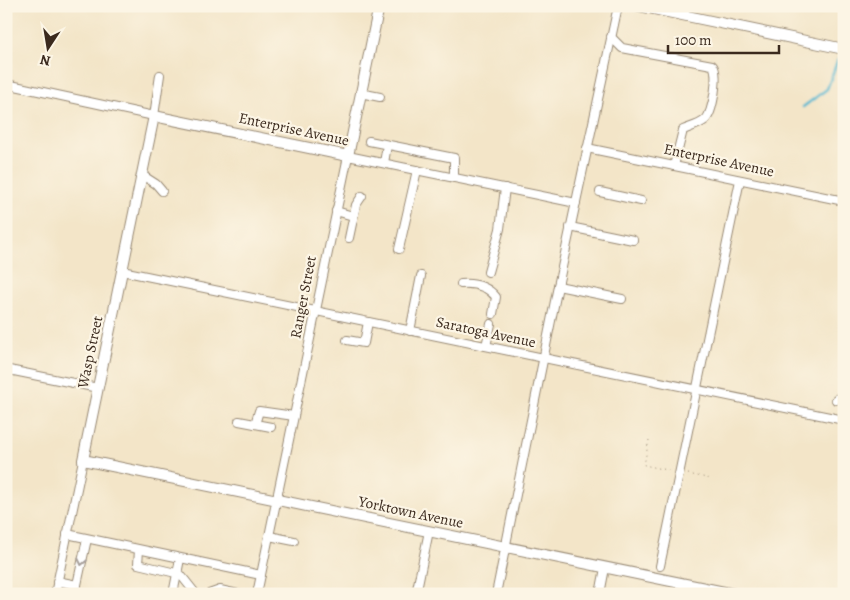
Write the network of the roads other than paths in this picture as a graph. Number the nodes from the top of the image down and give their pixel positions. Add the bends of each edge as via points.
1 (379, 6) edge
2 (618, 6) edge
3 (639, 6) edge
4 (611, 37) junction
5 (844, 49) edge
6 (160, 75) dead end
7 (6, 84) edge
8 (360, 93) junction
9 (380, 97) dead end
10 (154, 116) junction
11 (369, 141) dead end
12 (387, 145) junction
13 (587, 148) junction
14 (348, 156) junction
15 (384, 163) junction
16 (674, 166) junction
17 (416, 170) junction
18 (142, 175) junction
19 (454, 178) junction
20 (740, 180) junction
21 (505, 188) junction
22 (162, 191) dead end
23 (600, 192) dead end
24 (362, 196) dead end
25 (641, 201) dead end
26 (844, 201) edge
27 (576, 203) junction
28 (336, 211) junction
29 (353, 216) junction
30 (570, 227) junction
31 (349, 238) dead end
32 (633, 240) dead end
33 (399, 249) dead end
34 (122, 271) junction
35 (488, 272) dead end
36 (421, 276) dead end
37 (462, 284) dead end
38 (558, 286) junction
39 (622, 299) dead end
40 (316, 311) junction
41 (493, 314) dead end
42 (368, 322) junction
43 (491, 324) dead end
44 (410, 331) junction
45 (347, 340) dead end
46 (486, 346) junction
47 (544, 358) junction
48 (9, 370) dead end
49 (98, 388) junction
50 (696, 389) junction
51 (844, 389) edge
52 (836, 400) dead end
53 (294, 416) junction
54 (844, 420) edge
55 (239, 421) dead end
56 (255, 424) junction
57 (271, 427) dead end
58 (83, 460) junction
59 (277, 500) junction
60 (429, 531) junction
61 (67, 534) junction
62 (269, 536) junction
63 (87, 539) junction
64 (294, 541) dead end
65 (505, 547) junction
66 (139, 550) junction
67 (180, 559) junction
68 (660, 566) dead end
69 (605, 568) junction
70 (177, 573) junction
71 (261, 575) junction
72 (57, 581) junction
73 (77, 585) junction
74 (220, 592) edge
75 (712, 592) edge
76 (55, 594) edge
77 (75, 594) edge
78 (173, 594) edge
79 (196, 594) edge
80 (208, 594) edge
81 (238, 594) edge
82 (257, 594) edge
83 (416, 594) edge
84 (496, 594) edge
85 (600, 594) edge
86 (734, 594) edge

1 - 8 main road, Ranger Street
2 - 4 street
3 - 5 main road
4 - 13 street
4 - 16 street via 622,48 716,68 709,114 705,120 684,130
6 - 10 street
7 - 10 street, Enterprise Avenue
8 - 9 street
8 - 14 main road, Ranger Street
10 - 14 main road, Enterprise Avenue
10 - 18 main road, Wasp Street
11 - 12 street
12 - 15 street
12 - 19 street via 454,158
13 - 16 street, Enterprise Avenue
13 - 27 street
14 - 15 street, Enterprise Avenue
14 - 28 street, Ranger Street
15 - 17 street, Enterprise Avenue
16 - 20 street, Enterprise Avenue
17 - 19 street, Enterprise Avenue
17 - 33 street
18 - 22 street
18 - 34 main road, Wasp Street
19 - 21 street, Enterprise Avenue
20 - 26 street, Enterprise Avenue
20 - 50 street
21 - 27 street, Enterprise Avenue
21 - 35 street via 500,229
23 - 25 street
24 - 29 street
27 - 30 street
28 - 29 street
28 - 40 street, Ranger Street
29 - 31 street
30 - 32 street
30 - 38 street
34 - 40 street, Saratoga Avenue
34 - 49 main road, Wasp Street
36 - 44 street
37 - 41 street via 486,287 491,291 496,297
38 - 39 street
38 - 47 street
40 - 42 street, Saratoga Avenue
40 - 53 street, Ranger Street
42 - 44 street, Saratoga Avenue
42 - 45 street via 364,344
43 - 46 street
44 - 46 street, Saratoga Avenue
46 - 47 street, Saratoga Avenue
47 - 50 street, Saratoga Avenue
47 - 65 street
48 - 49 street
49 - 58 main road, Wasp Street
50 - 54 street, Saratoga Avenue
50 - 68 street
51 - 52 street
53 - 56 street via 259,411
53 - 59 street, Ranger Street
55 - 56 street
56 - 57 street
58 - 59 main road, Yorktown Avenue
58 - 61 street, Wasp Street
59 - 60 main road, Yorktown Avenue
59 - 62 street, Ranger Street
60 - 65 main road, Yorktown Avenue
60 - 83 street
61 - 63 street
61 - 72 street, Wasp Street
62 - 64 street
62 - 71 street, Ranger Street
63 - 66 street
63 -> 73 street
65 - 69 main road, Yorktown Avenue
65 - 84 street
66 - 67 street
66 - 70 street via 138,564
67 - 70 street
67 - 71 street
69 - 75 main road, Yorktown Avenue
69 - 85 street
70 - 78 street
70 - 79 street
71 - 82 street, Ranger Street
72 - 73 street
72 - 76 street, Wasp Street
73 - 77 street
74 - 80 street
74 - 81 street
75 - 86 main road, Yorktown Avenue

